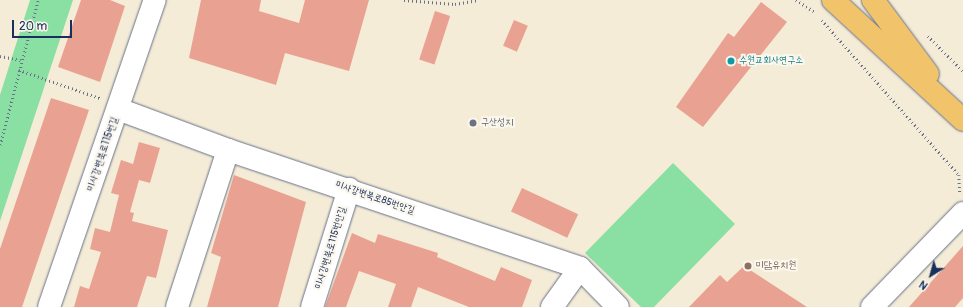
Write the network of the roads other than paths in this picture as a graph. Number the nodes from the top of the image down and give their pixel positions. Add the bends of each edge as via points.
1 (155, 0) edge
2 (833, 0) edge
3 (854, 0) edge
4 (873, 0) edge
5 (903, 65) junction
6 (110, 104) junction
7 (963, 119) edge
8 (228, 150) junction
9 (349, 189) junction
10 (961, 204) edge
11 (580, 268) junction
12 (49, 307) edge
13 (177, 307) edge
14 (312, 307) edge
15 (552, 307) edge
16 (618, 307) edge
17 (872, 307) edge

1 - 6 street, 미사강변북로115번길
2 - 5 main road
3 - 5 main road
4 - 7 main road
5 - 7 main road
6 - 8 street, 미사강변북로85번안길
6 - 12 street, 미사강변북로115번길
8 - 9 street, 미사강변북로85번안길
8 - 13 street
9 - 11 street, 미사강변북로85번안길
9 - 14 street, 미사강변북로115번안길
10 - 17 street
11 - 15 street
11 - 16 street, 미사강변북로85번안길

